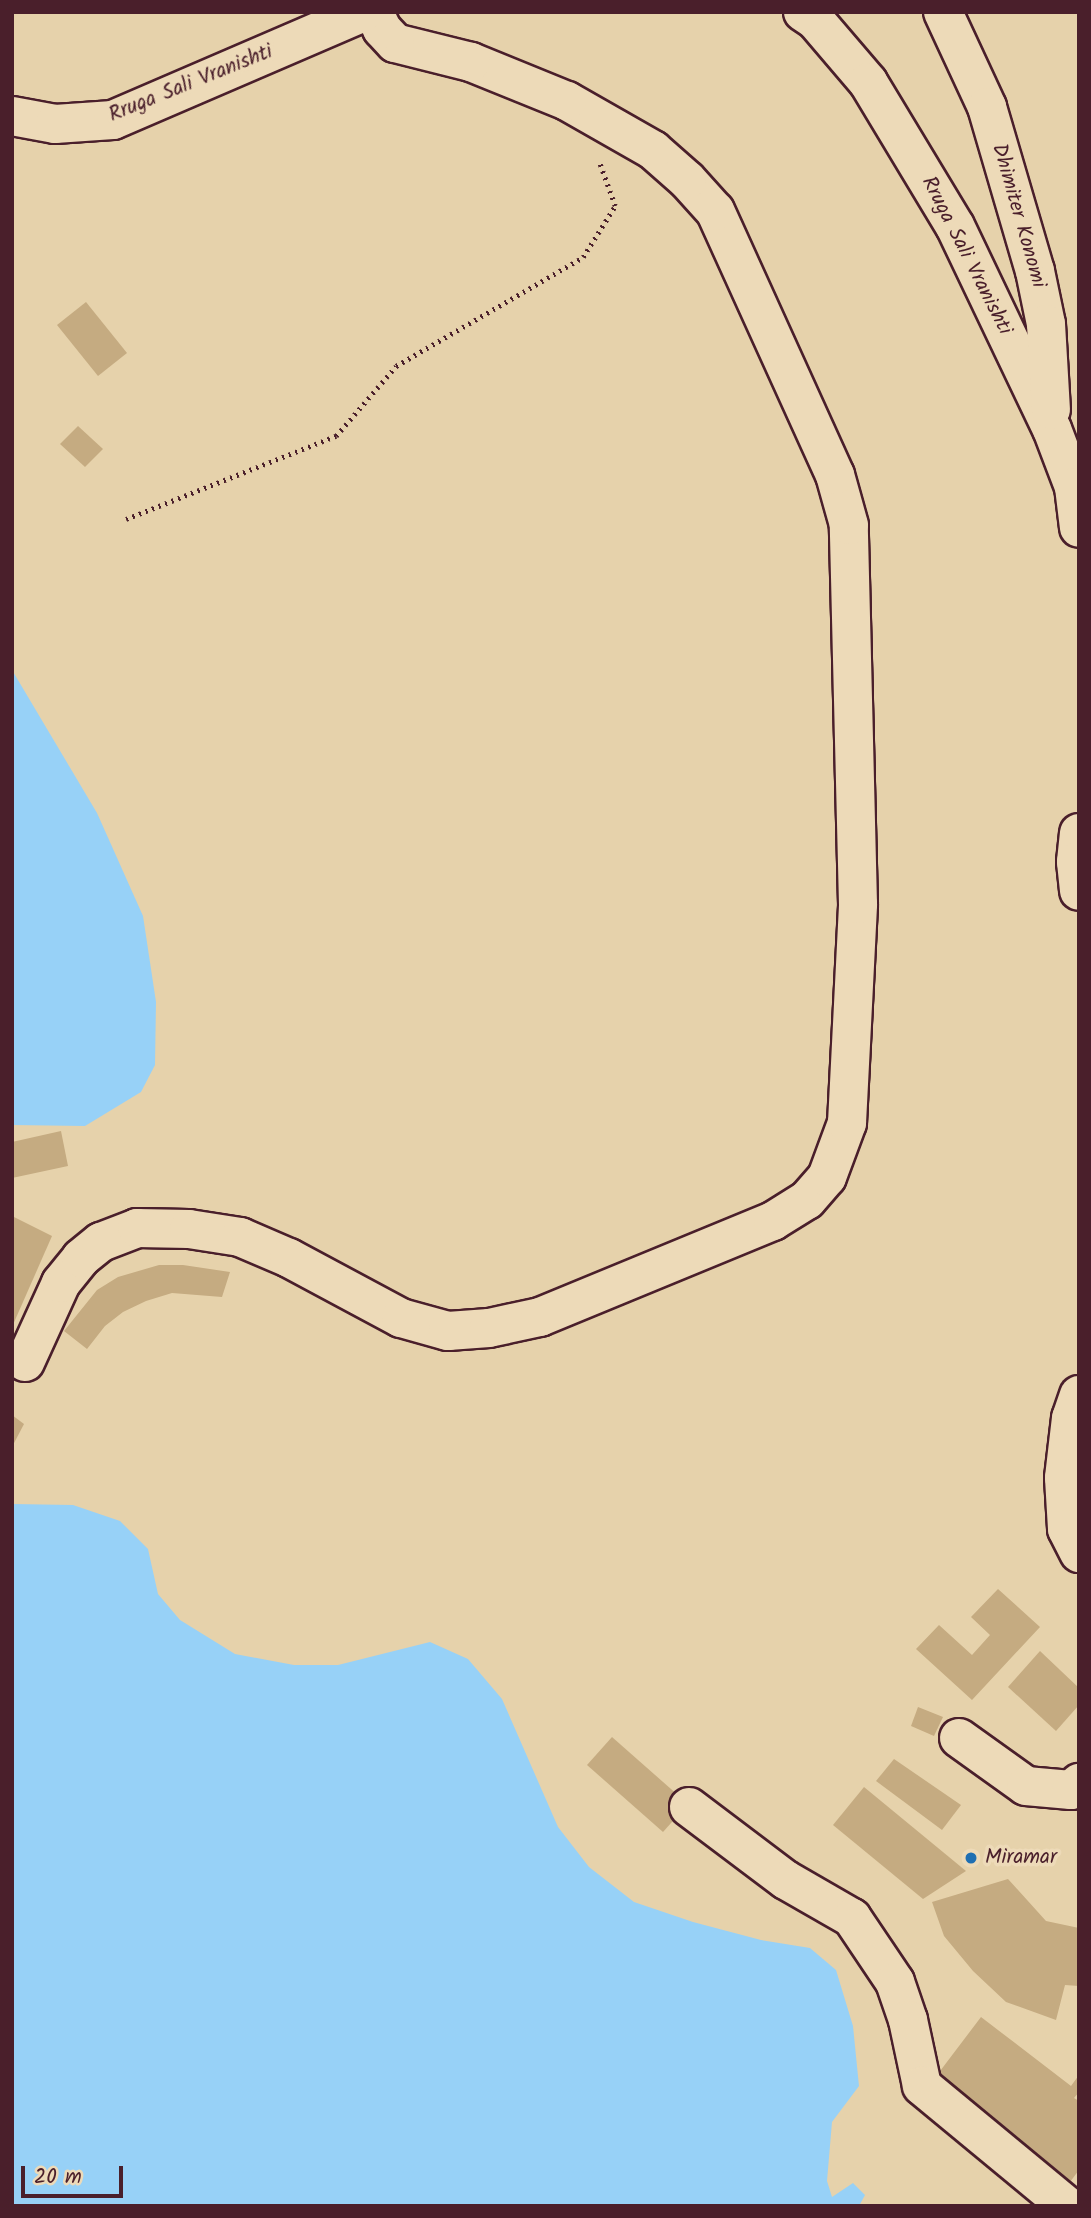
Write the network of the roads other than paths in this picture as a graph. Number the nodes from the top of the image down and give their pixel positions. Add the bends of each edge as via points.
1 (363, 12) edge
2 (374, 12) edge
3 (803, 12) edge
4 (943, 12) edge
5 (12, 116) edge
6 (1052, 429) junction
7 (1076, 488) edge
8 (1079, 528) edge
9 (1079, 833) edge
10 (1079, 891) edge
11 (25, 1362) dead end
12 (1079, 1395) edge
13 (1079, 1553) edge
14 (959, 1738) dead end
15 (1079, 1783) edge
16 (689, 1807) dead end
17 (1068, 2206) edge

1 - 5 street, Rruga Sali Vranishti via 113,120 55,124
2 - 11 street via 395,43 471,62 567,100 653,150 687,180 715,211 835,475 849,525 858,904 847,1123 827,1177 807,1200 773,1221 540,1317 448,1331 401,1318 240,1237 189,1229 137,1228 101,1242 81,1258 61,1283
3 - 6 street, Rruga Sali Vranishti via 868,82 955,226
4 - 6 street, Dhimiter Konomi via 987,107 1035,271 1046,324
6 - 7 street, Rruga Sali Vranishti
7 - 8 street, Rruga Sali Vranishti
9 - 10 street
12 - 13 street via 1071,1418 1064,1478 1067,1529
14 - 15 street via 1026,1786 1072,1790
16 - 17 street via 786,1880 852,1918 895,1982 922,2086

